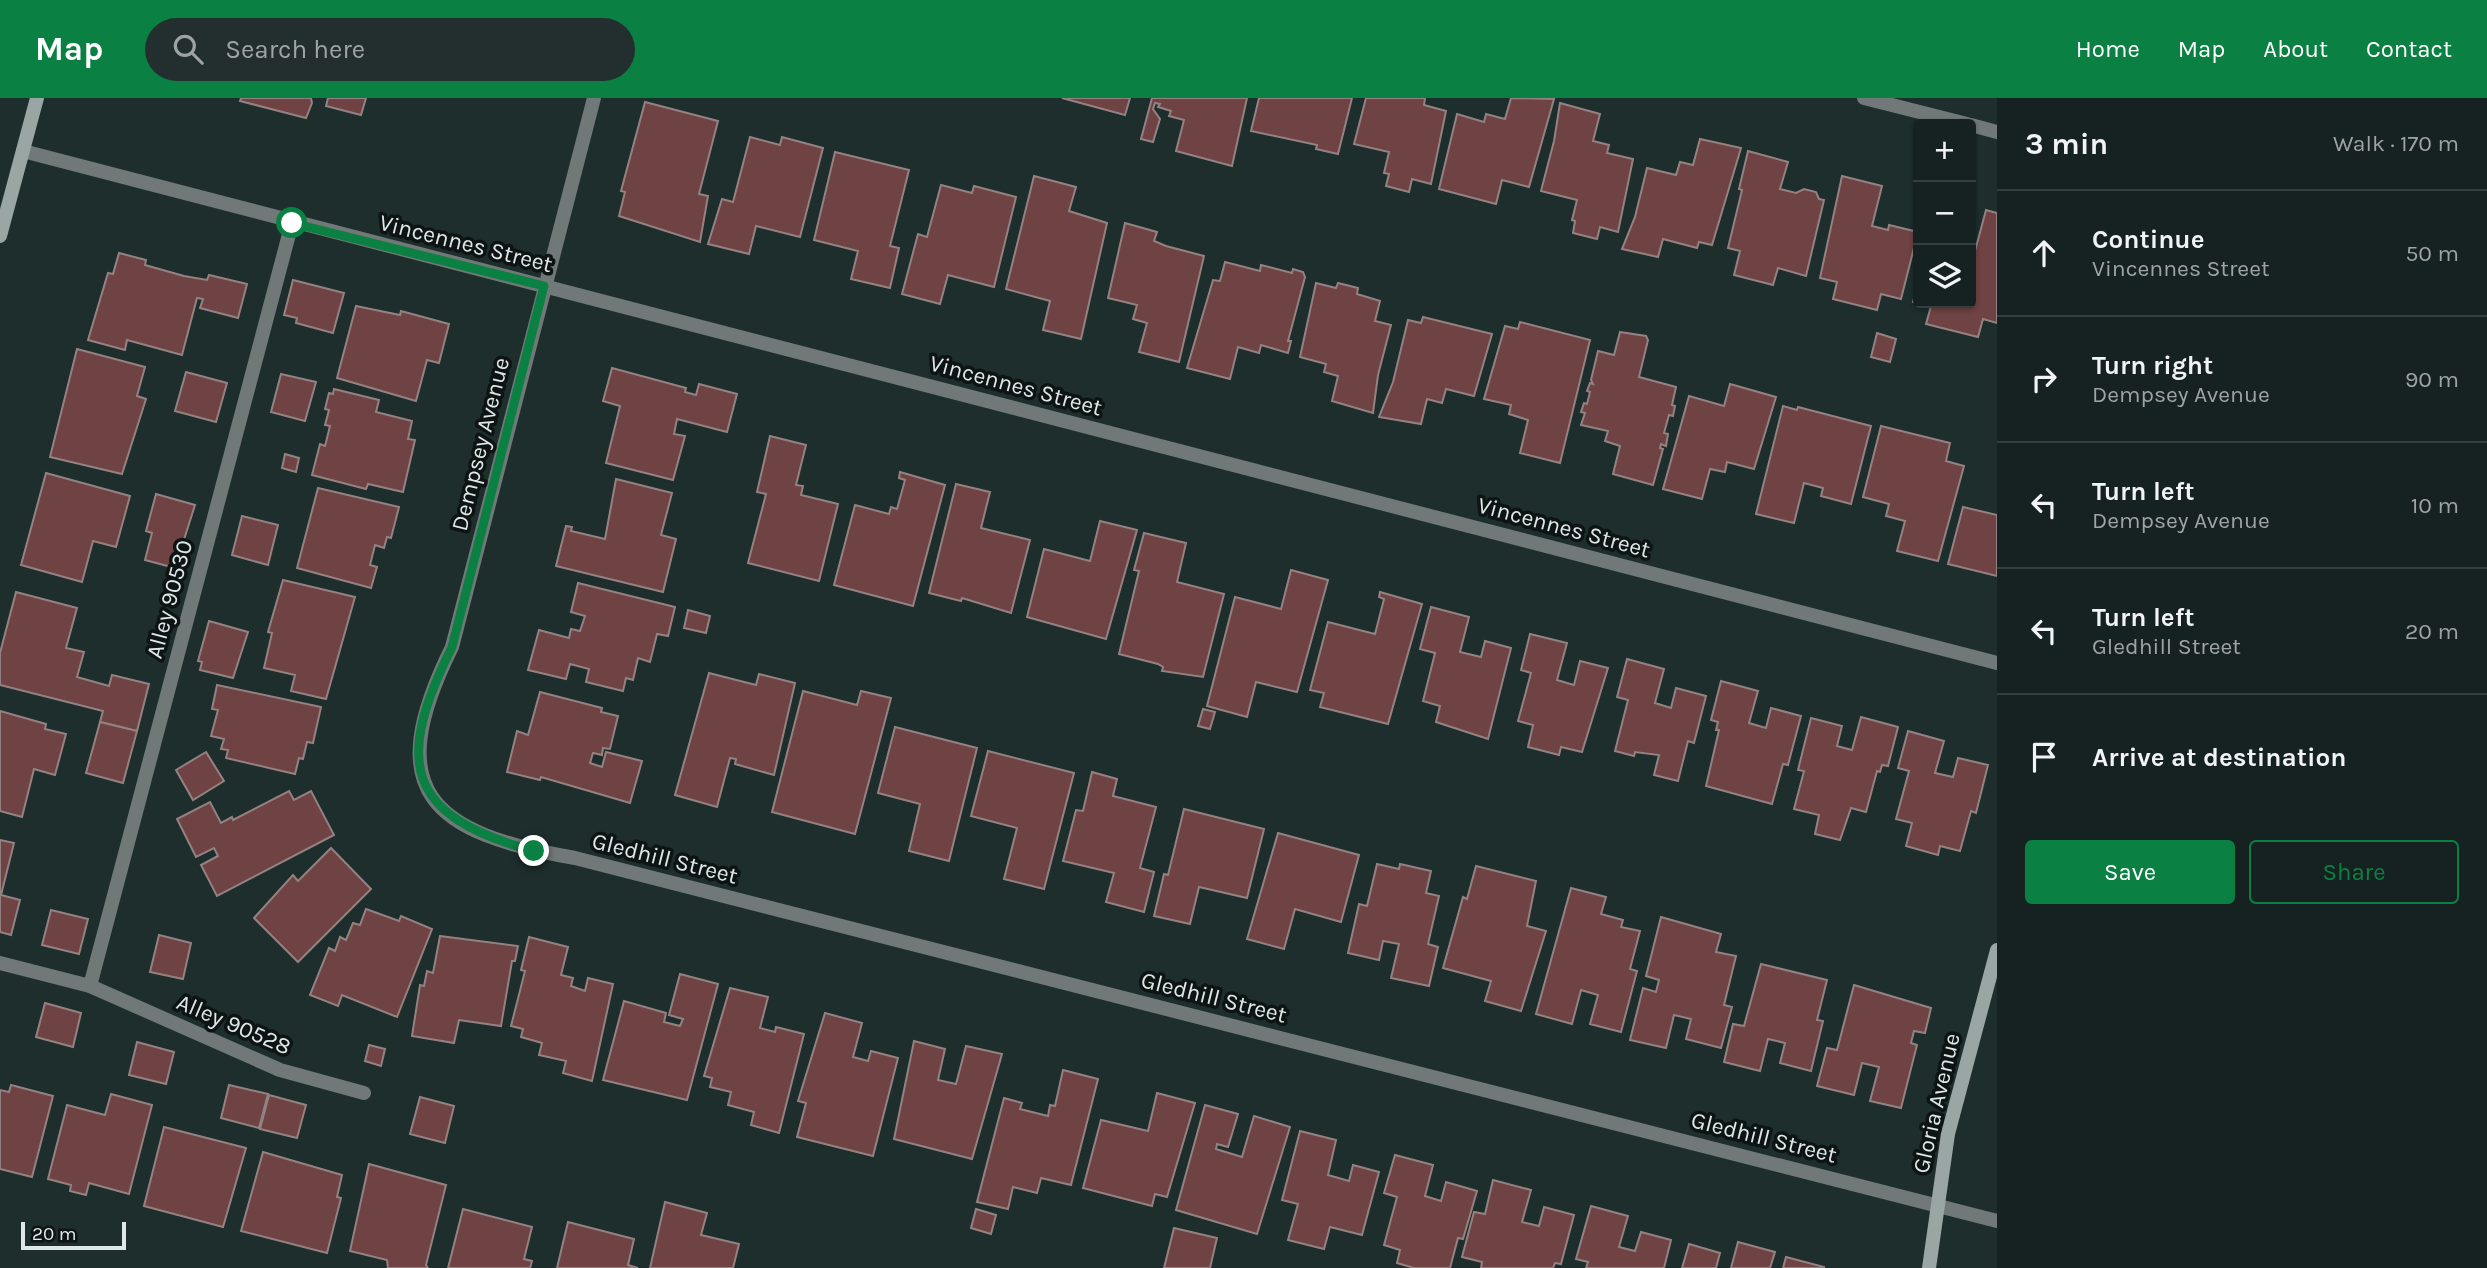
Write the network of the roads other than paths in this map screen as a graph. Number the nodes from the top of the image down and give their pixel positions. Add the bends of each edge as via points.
1 (37, 98) edge
2 (594, 98) edge
3 (1864, 98) edge
4 (1946, 119) edge
5 (1976, 127) edge
6 (1997, 132) edge
7 (23, 151) junction
8 (292, 223) junction
9 (0, 236) edge
10 (544, 286) junction
11 (1997, 663) edge
12 (431, 799) joint
13 (1997, 950) edge
14 (0, 963) edge
15 (90, 986) junction
16 (364, 1093) dead end
17 (1938, 1205) junction
18 (1997, 1221) edge
19 (1929, 1268) edge

1 - 7 street
2 - 10 street, Dempsey Avenue
3 - 4 street
5 - 6 street
7 - 8 street, Vincennes Street
7 - 9 street
8 - 10 street, Vincennes Street
8 - 15 street, Alley 90530
10 - 11 street, Vincennes Street
10 - 12 street, Dempsey Avenue via 452,647 432,687 421,726 419,764
12 - 17 street, Gledhill Street via 456,821 503,843
13 - 17 street, Gloria Avenue via 1948,1134
14 - 15 street, Alley 90528
15 - 16 street, Alley 90528 via 279,1070
17 - 18 street, Gledhill Street
17 - 19 street, Gloria Avenue

